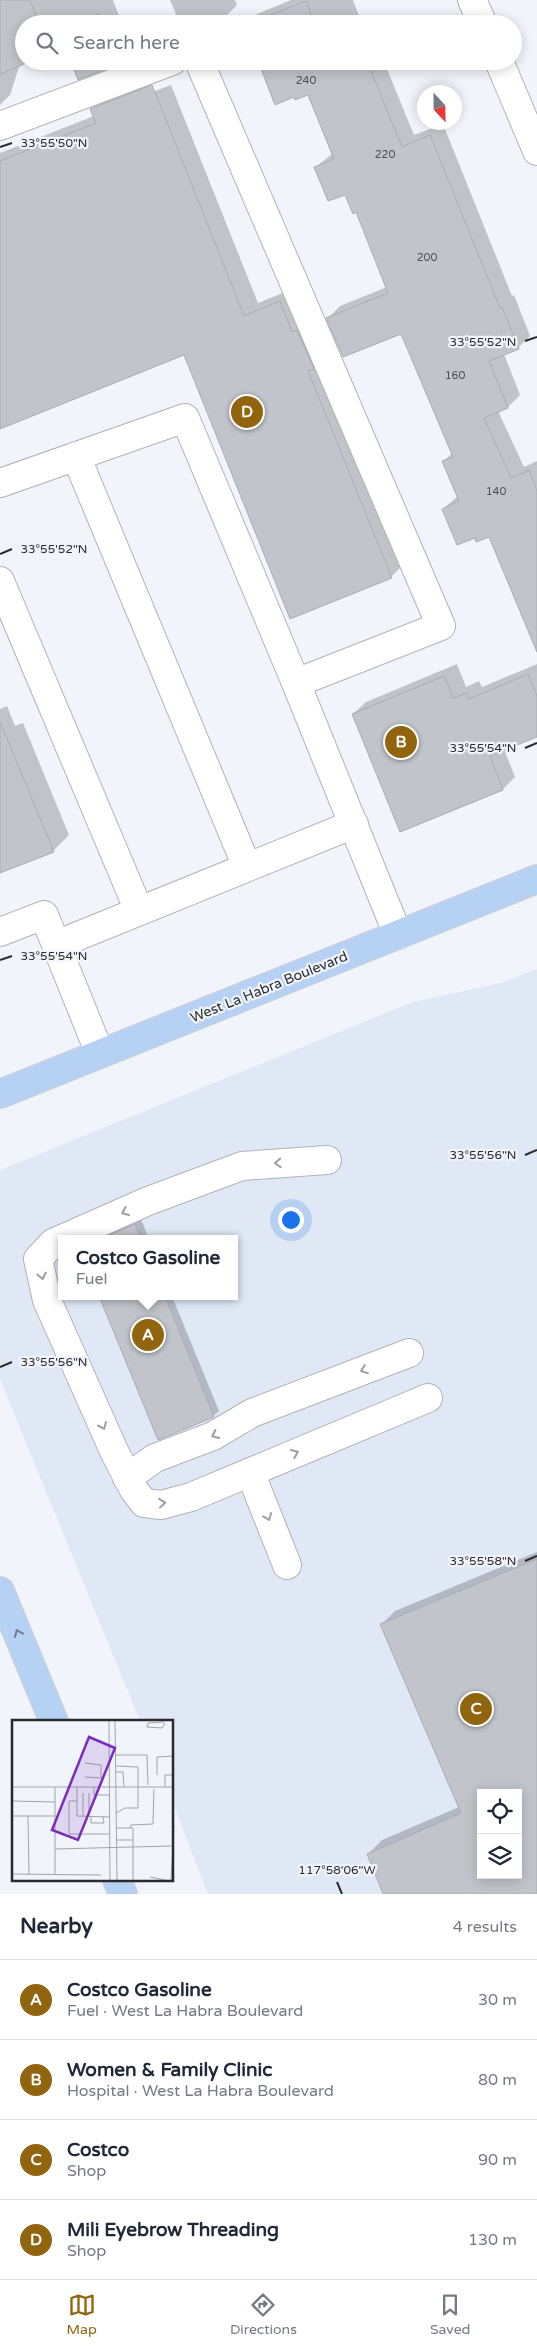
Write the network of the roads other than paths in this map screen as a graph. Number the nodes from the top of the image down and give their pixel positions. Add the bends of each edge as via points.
1 (472, 0) edge
2 (478, 15) edge
3 (148, 70) edge
4 (203, 70) edge
5 (503, 70) edge
6 (0, 126) edge
7 (537, 151) edge
8 (76, 456) junction
9 (0, 483) edge
10 (0, 581) edge
11 (296, 684) junction
12 (354, 824) junction
13 (247, 867) junction
14 (537, 879) edge
15 (139, 911) junction
16 (0, 932) edge
17 (398, 935) junction
18 (56, 944) junction
19 (100, 1054) junction
20 (0, 1094) edge
21 (327, 1160) dead end
22 (71, 1235) edge
23 (58, 1241) edge
24 (409, 1353) dead end
25 (428, 1398) dead end
26 (250, 1472) junction
27 (127, 1478) junction
28 (287, 1565) dead end
29 (0, 1591) edge
30 (53, 1720) edge
31 (118, 1882) edge
32 (123, 1894) edge

1 - 2 street
3 - 6 street
4 - 11 street via 442,626
5 - 7 street
8 - 9 street
8 - 11 street via 184,418
8 - 13 street
10 - 15 street
11 - 12 street
12 - 13 street
12 - 17 street
13 - 15 street
14 - 17 main road, West La Habra Boulevard
15 - 18 street
16 - 18 street via 44,915
17 - 19 main road, West La Habra Boulevard
18 - 19 street
19 - 20 main road, West La Habra Boulevard
21 -> 22 street via 242,1166 148,1201
23 -> 27 street via 38,1259 47,1300
24 -> 27 street via 252,1413 213,1436 155,1458
26 -> 25 street
27 -> 26 street via 144,1503 162,1505
26 -> 28 street
30 -> 29 main road
31 - 32 main road

